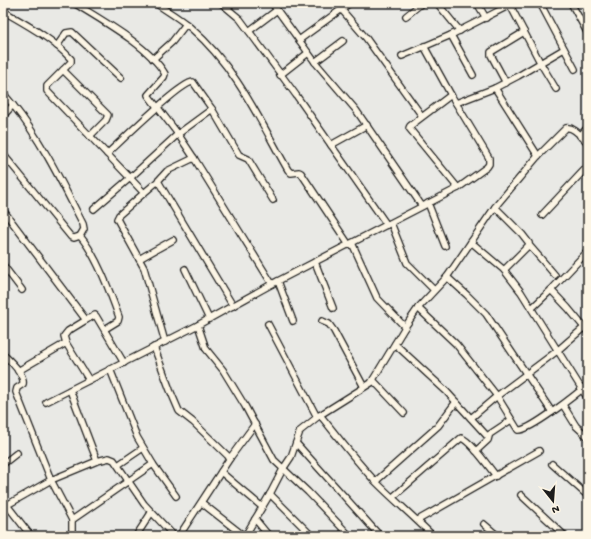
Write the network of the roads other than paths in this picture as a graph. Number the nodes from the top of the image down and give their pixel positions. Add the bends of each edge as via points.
1 (74, 3) edge
2 (155, 3) edge
3 (221, 3) edge
4 (272, 3) edge
5 (350, 3) edge
6 (422, 3) edge
7 (436, 3) edge
8 (477, 3) edge
9 (540, 3) edge
10 (571, 3) edge
11 (512, 4) edge
12 (341, 9) junction
13 (3, 10) edge
14 (277, 10) junction
15 (406, 16) dead end
16 (486, 18) junction
17 (186, 24) junction
18 (249, 31) junction
19 (460, 31) junction
20 (524, 32) junction
21 (588, 34) edge
22 (451, 35) junction
23 (299, 40) junction
24 (343, 41) dead end
25 (57, 46) junction
26 (424, 46) junction
27 (564, 49) junction
28 (308, 53) junction
29 (402, 56) dead end
30 (153, 59) junction
31 (315, 62) junction
32 (541, 64) junction
33 (575, 69) dead end
34 (64, 70) junction
35 (280, 75) junction
36 (473, 75) dead end
37 (121, 78) dead end
38 (506, 83) junction
39 (495, 88) junction
40 (556, 89) dead end
41 (3, 93) edge
42 (451, 95) junction
43 (456, 103) junction
44 (13, 104) junction
45 (157, 107) junction
46 (212, 109) junction
47 (3, 116) edge
48 (422, 116) junction
49 (367, 125) junction
50 (588, 127) edge
51 (178, 134) junction
52 (90, 136) junction
53 (580, 136) junction
54 (588, 143) edge
55 (331, 145) junction
56 (3, 154) edge
57 (107, 154) junction
58 (538, 156) junction
59 (194, 158) junction
60 (588, 166) edge
61 (130, 178) junction
62 (158, 181) junction
63 (458, 188) junction
64 (144, 193) junction
65 (273, 200) dead end
66 (428, 203) junction
67 (422, 206) junction
68 (495, 207) junction
69 (94, 209) dead end
70 (3, 210) edge
71 (542, 215) dead end
72 (389, 224) junction
73 (80, 236) junction
74 (173, 240) dead end
75 (471, 242) junction
76 (350, 244) junction
77 (529, 245) junction
78 (445, 246) dead end
79 (588, 251) edge
80 (139, 259) junction
81 (315, 262) junction
82 (3, 265) edge
83 (185, 269) dead end
84 (504, 270) junction
85 (555, 275) dead end
86 (447, 277) junction
87 (278, 281) junction
88 (272, 284) junction
89 (22, 290) dead end
90 (434, 290) junction
91 (551, 290) junction
92 (233, 306) junction
93 (333, 308) dead end
94 (418, 308) junction
95 (532, 308) junction
96 (209, 319) junction
97 (86, 320) junction
98 (293, 321) dead end
99 (322, 321) dead end
100 (268, 324) dead end
101 (198, 325) junction
102 (586, 326) edge
103 (404, 327) junction
104 (105, 329) junction
105 (588, 332) edge
106 (165, 342) junction
107 (66, 343) junction
108 (394, 344) junction
109 (154, 347) junction
110 (557, 350) junction
111 (3, 354) edge
112 (124, 363) junction
113 (110, 369) junction
114 (18, 371) junction
115 (526, 374) junction
116 (90, 380) junction
117 (373, 380) junction
118 (588, 384) edge
119 (364, 388) junction
120 (70, 390) junction
121 (582, 390) junction
122 (497, 396) junction
123 (588, 399) edge
124 (46, 402) dead end
125 (456, 402) junction
126 (562, 405) junction
127 (552, 412) junction
128 (404, 413) dead end
129 (318, 416) junction
130 (471, 418) junction
131 (511, 420) junction
132 (255, 424) junction
133 (489, 436) junction
134 (588, 437) edge
135 (296, 442) junction
136 (143, 448) junction
137 (476, 451) junction
138 (539, 451) dead end
139 (17, 453) dead end
140 (230, 458) junction
141 (97, 461) junction
142 (3, 464) edge
143 (153, 464) junction
144 (552, 464) dead end
145 (118, 465) junction
146 (283, 469) junction
147 (221, 472) junction
148 (496, 476) junction
149 (50, 480) junction
150 (128, 482) junction
151 (376, 482) junction
152 (270, 494) junction
153 (521, 495) dead end
154 (176, 496) dead end
155 (588, 496) edge
156 (393, 497) junction
157 (3, 500) edge
158 (202, 503) junction
159 (7, 505) junction
160 (261, 506) junction
161 (151, 513) junction
162 (255, 519) junction
163 (72, 520) junction
164 (418, 520) junction
165 (484, 524) dead end
166 (31, 536) edge
167 (70, 536) edge
168 (136, 536) edge
169 (174, 536) edge
170 (179, 536) edge
171 (244, 536) edge
172 (269, 536) edge
173 (312, 536) edge
174 (350, 536) edge
175 (380, 536) edge
176 (433, 536) edge
177 (498, 536) edge
178 (565, 536) edge

1 - 30 street via 128,38
2 - 17 street
3 - 18 street via 237,16
4 - 14 street
5 - 12 street
6 - 15 street
7 - 19 street
8 - 16 street
9 - 27 street
10 - 21 street
11 - 16 street
11 - 20 street
12 - 23 street
12 - 48 street via 366,38
13 - 25 street
14 - 18 street
14 - 23 street
16 - 19 street
17 - 30 street via 172,42
17 - 76 street via 210,46 235,78 288,170 291,173 300,173
18 - 35 street
19 - 22 street
20 - 32 street
20 - 38 street via 491,52
22 - 26 street
22 - 36 street
23 - 28 street
24 - 31 street
25 - 34 street via 71,59
25 - 37 street via 66,33 72,32
26 - 29 street
26 - 42 street
27 - 32 street
27 - 33 street
28 - 31 street
28 - 35 street
30 - 45 street via 165,74 149,94
31 - 49 street
32 - 38 street
32 - 40 street
34 - 52 street via 47,86 47,91
34 - 52 street via 108,114 106,120
35 - 55 street
38 - 39 street
39 - 43 street
39 - 58 street
41 - 44 street
42 - 43 street
42 - 48 street
43 - 63 street via 490,162 487,168
44 - 47 street
44 - 73 street via 50,161 83,224 84,229
45 - 46 street via 191,82
45 - 51 street
45 - 57 street
46 - 51 street
46 - 65 street via 239,155 248,159
48 - 63 street via 409,129
49 - 55 street
49 - 67 street
50 - 53 street
51 - 59 street
51 - 61 street
52 - 57 street
53 - 54 street
53 - 58 street via 570,127 566,128
55 - 72 street
56 - 73 street via 71,237
57 - 61 street
58 - 68 street
59 - 62 street via 167,171
59 - 88 street
60 - 71 street
61 - 64 street
61 - 69 street
62 - 64 street
62 - 92 street
63 - 66 street
64 - 80 street via 117,218
66 - 67 street
66 - 78 street
67 - 72 street
68 - 75 street
68 - 77 street via 529,241
70 - 97 street
72 - 76 street
72 - 90 street via 407,263
73 - 104 street via 98,266 119,317 119,320
74 - 80 street
75 - 84 street
75 - 86 street
76 - 81 street
76 - 103 street via 377,298
77 - 84 street
77 - 85 street
79 - 91 street
80 - 106 street via 149,283
81 - 87 street
81 - 93 street
82 - 89 street
83 - 96 street
84 - 95 street
86 - 90 street
86 - 115 street via 482,309
87 - 88 street
87 - 98 street
88 - 92 street
90 - 94 street
91 - 95 street
91 - 102 street
92 - 96 street
94 - 103 street
94 - 122 street via 456,344
95 - 110 street
96 - 101 street
97 - 104 street via 95,315
97 - 107 street via 66,333
99 - 119 street via 329,324 334,331
100 - 129 street
101 - 106 street
101 - 132 street via 206,349 223,370
102 - 105 street
102 - 110 street
103 - 108 street
104 - 112 street
106 - 109 street
107 - 114 street
107 - 116 street
108 - 117 street
108 - 125 street
109 - 112 street
109 - 140 street via 179,411
110 - 115 street
110 - 121 street
111 - 114 street
112 - 113 street
113 - 116 street
113 - 136 street
114 - 149 street via 24,383 16,392
115 - 122 street
115 - 127 street
116 - 120 street
117 - 119 street
117 - 128 street
118 - 121 street
119 - 129 street
120 - 124 street
120 - 141 street
121 - 123 street
121 - 126 street
122 - 130 street
122 - 131 street
125 - 130 street
125 - 151 street via 438,426
126 - 127 street
126 - 134 street via 576,426
127 - 131 street via 521,430 518,430
129 - 135 street via 300,430
129 - 151 street
130 - 133 street
131 - 133 street
132 - 140 street
132 - 146 street via 274,460
133 - 137 street
135 - 146 street via 291,457
135 - 175 street
136 - 143 street
136 - 145 street
137 - 148 street
137 - 156 street via 461,438
138 - 148 street
139 - 142 street
140 - 147 street
141 - 145 street via 109,458
141 - 149 street
143 - 150 street
143 - 154 street
144 - 155 street
145 - 150 street
146 - 152 street
146 - 174 street
147 - 158 street
147 - 160 street
148 - 164 street
149 - 159 street
149 - 163 street
150 - 161 street
150 - 163 street
151 - 156 street
152 - 160 street
152 - 173 street
153 - 178 street
156 - 164 street
157 - 159 street
158 - 170 street
158 - 171 street
159 - 166 street
160 - 162 street
161 - 168 street
161 - 169 street
162 - 171 street
162 - 172 street
163 - 167 street
164 - 176 street
165 - 177 street

